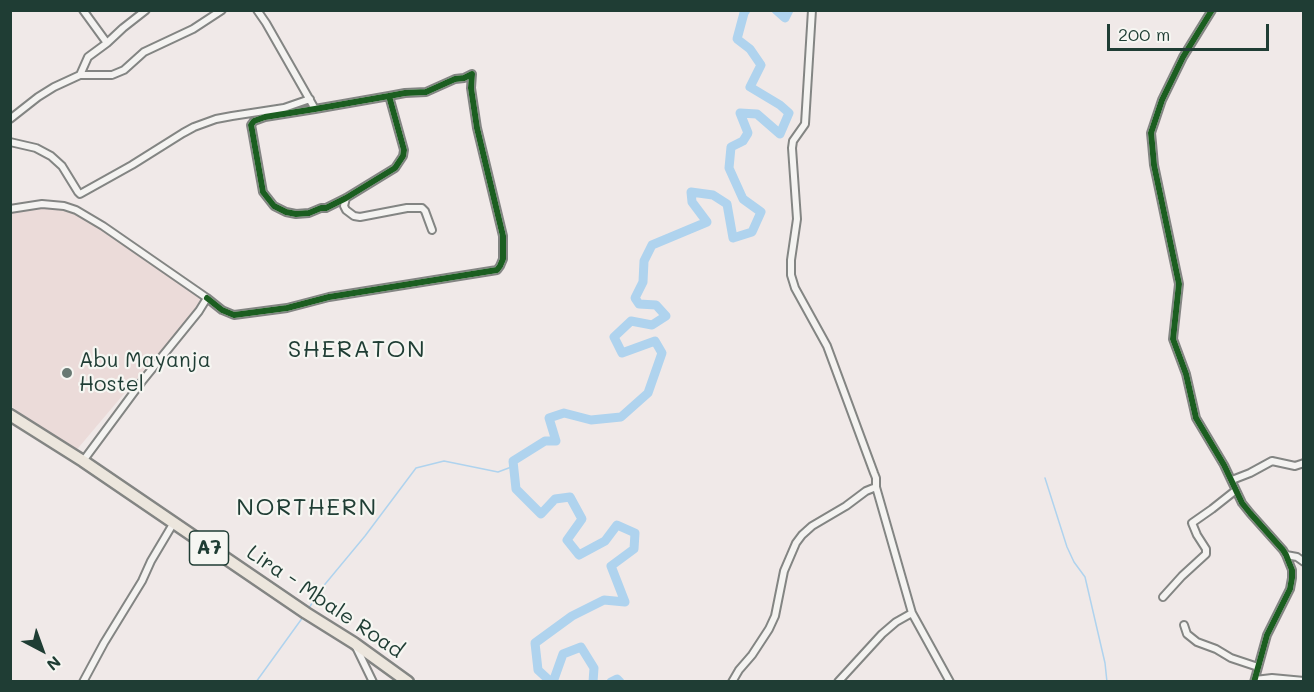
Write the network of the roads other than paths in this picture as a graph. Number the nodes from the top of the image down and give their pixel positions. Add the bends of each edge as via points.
1 (83, 10) edge
2 (146, 10) edge
3 (222, 10) edge
4 (257, 10) edge
5 (813, 10) edge
6 (1212, 10) edge
7 (107, 44) junction
8 (80, 75) junction
9 (389, 96) junction
10 (310, 99) junction
11 (315, 109) junction
12 (10, 118) edge
13 (10, 142) edge
14 (346, 198) junction
15 (10, 209) edge
16 (432, 230) dead end
17 (207, 298) junction
18 (10, 415) edge
19 (83, 461) junction
20 (1304, 463) edge
21 (1232, 480) junction
22 (876, 487) junction
23 (1236, 490) junction
24 (173, 524) junction
25 (1286, 555) junction
26 (1304, 562) edge
27 (1164, 597) dead end
28 (912, 613) junction
29 (1184, 625) dead end
30 (354, 643) junction
31 (1258, 667) junction
32 (1255, 680) edge
33 (83, 681) edge
34 (373, 681) edge
35 (408, 681) edge
36 (732, 681) edge
37 (838, 681) edge
38 (950, 681) edge
39 (1304, 681) edge

1 - 7 street
2 - 7 street
3 - 8 street via 144,52 124,70 112,75
4 - 10 street
5 - 22 street via 805,124 792,148 797,219 791,275 827,346
6 - 21 street via 1179,63 1151,133 1179,284 1173,339 1196,418
7 - 8 street via 88,57
8 - 12 street via 54,87
9 - 11 street
9 - 14 street via 404,156 395,168
9 - 17 street via 426,92 472,74 477,128 503,237 503,259 497,270 234,315
10 - 11 street
10 - 13 street via 288,107 216,119 194,128 82,193 51,156
11 - 14 street via 265,117 251,124 262,189 274,206 290,214 309,213
14 - 16 street via 346,210 360,217 422,207
15 - 17 street via 42,204 76,210
17 - 19 street
18 - 19 main road, Lira - Mbale Road / A7
19 - 24 main road, Lira - Mbale Road / A7
20 - 21 street via 1295,466 1272,461
21 - 23 street
22 - 28 street
22 - 36 street via 812,526 796,543 784,571 770,629
23 - 25 street
23 - 27 street via 1192,523 1206,554
24 - 30 main road, Lira - Mbale Road / A7
24 - 33 street
25 - 26 street
25 - 31 street via 1292,570 1290,589 1267,635
28 - 37 street via 882,634
28 - 38 street
29 - 31 street via 1187,634 1197,642
30 - 34 street
30 - 35 main road, Lira - Mbale Road / A7
31 - 32 street
32 - 39 street

